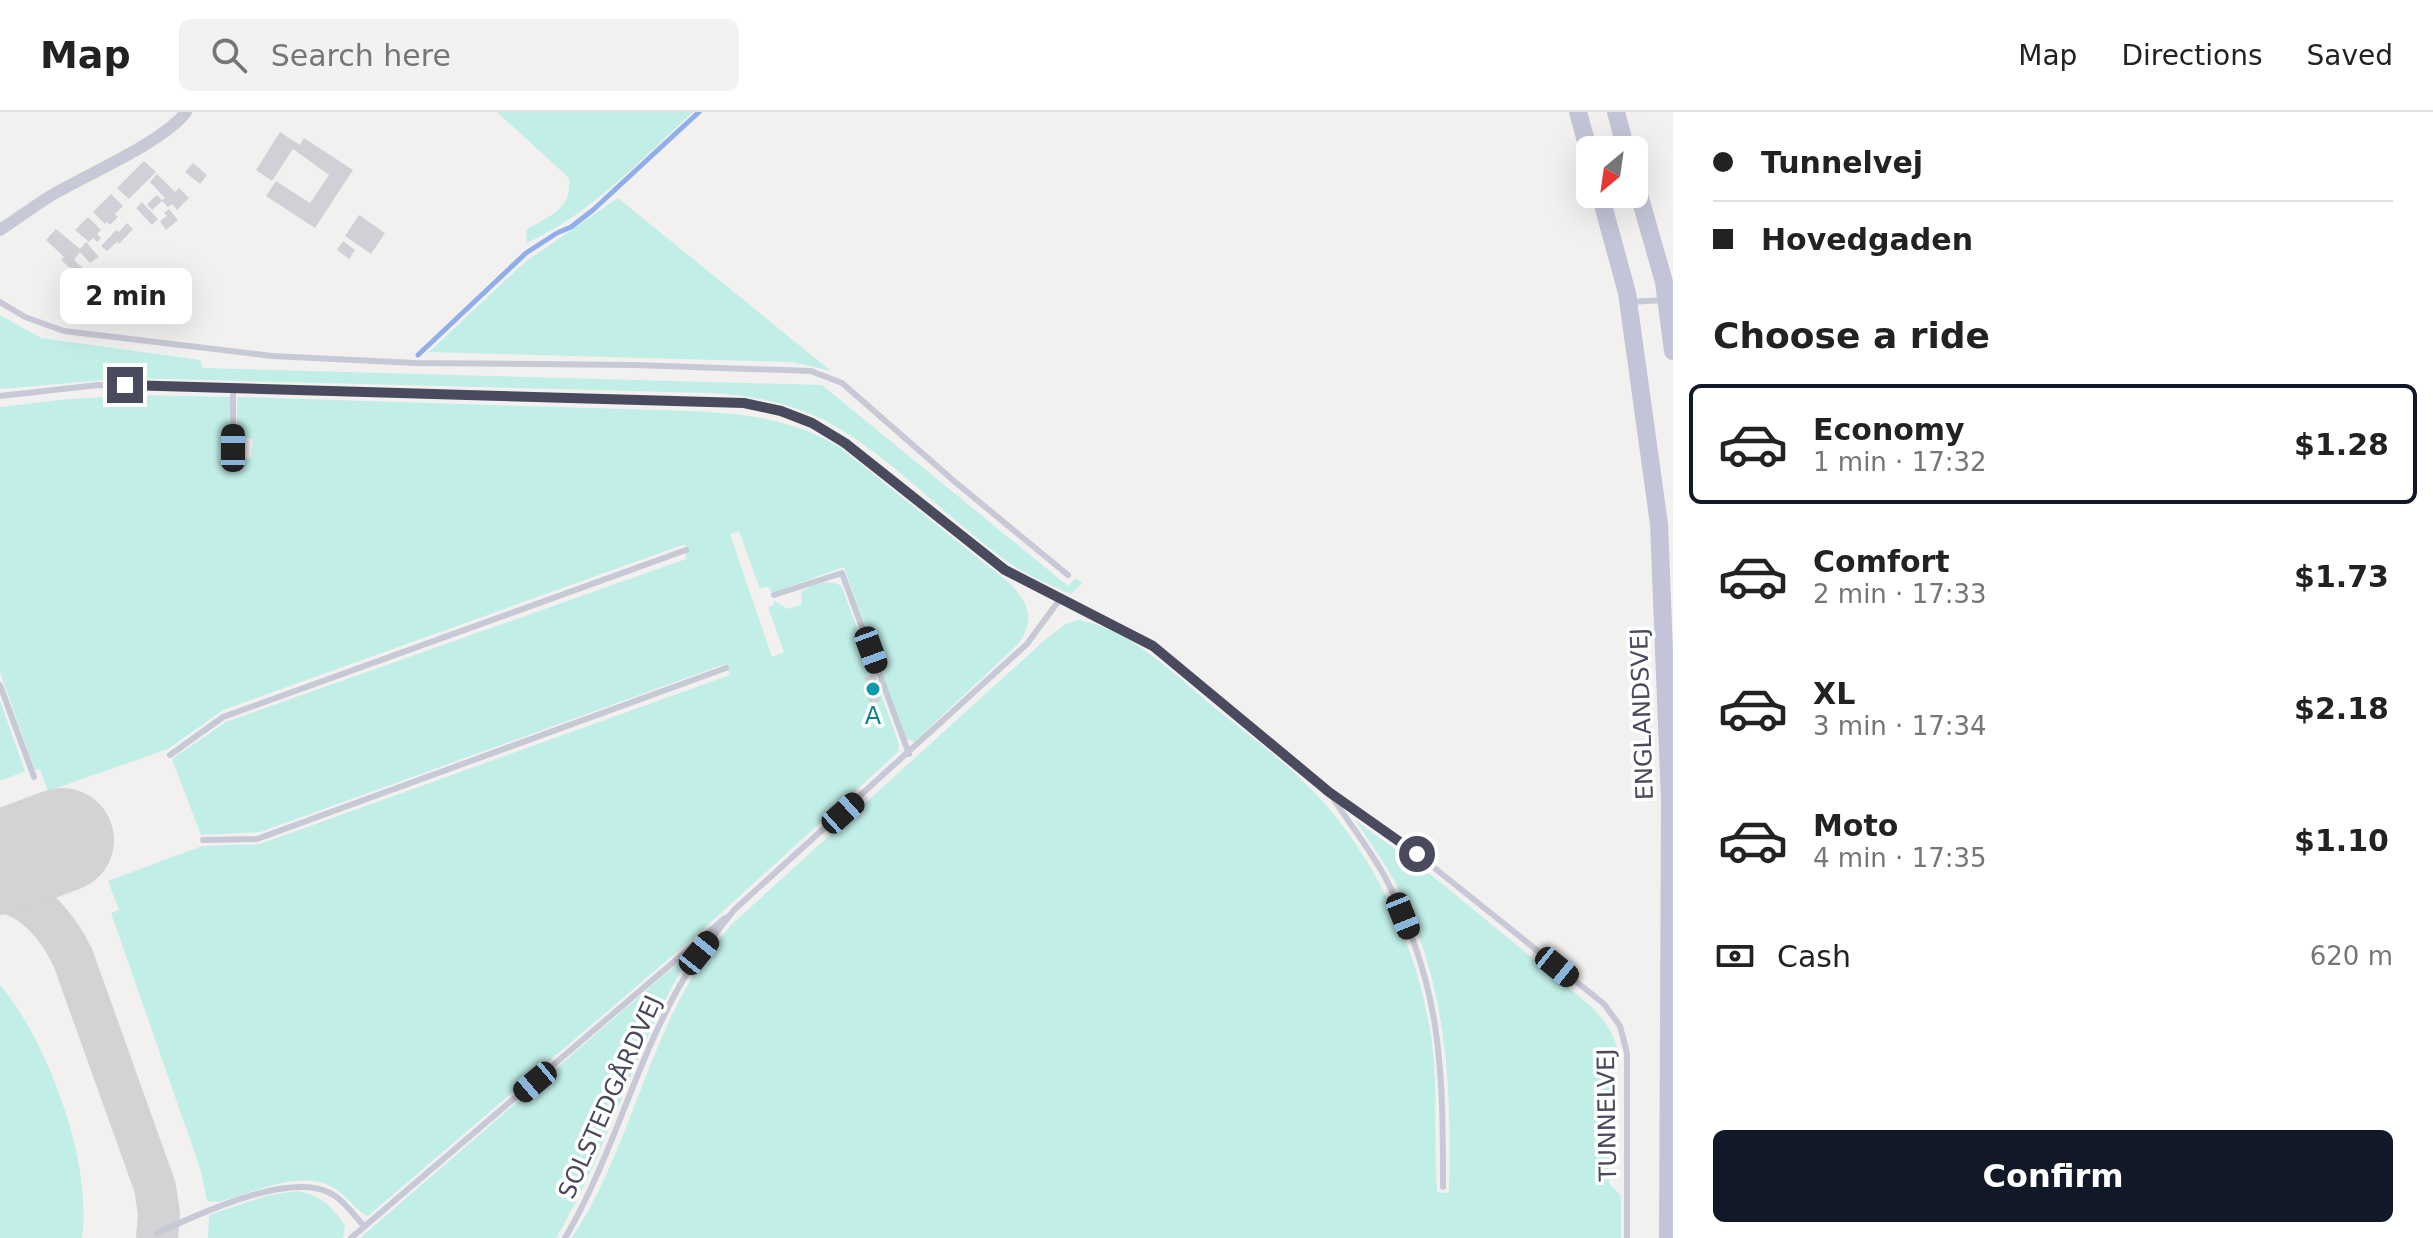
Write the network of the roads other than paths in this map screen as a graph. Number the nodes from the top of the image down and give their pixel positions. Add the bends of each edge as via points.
1 (186, 112) edge
2 (1578, 112) edge
3 (1616, 112) edge
4 (1585, 136) edge
5 (1622, 136) edge
6 (1604, 208) edge
7 (1643, 208) edge
8 (0, 230) edge
9 (1668, 300) junction
10 (0, 302) edge
11 (1629, 303) junction
12 (1673, 351) edge
13 (233, 388) junction
14 (0, 396) edge
15 (233, 448) dead end
16 (686, 550) dead end
17 (1068, 575) dead end
18 (774, 595) dead end
19 (1060, 599) junction
20 (726, 668) dead end
21 (0, 685) edge
22 (909, 754) junction
23 (170, 755) dead end
24 (34, 777) dead end
25 (1329, 792) junction
26 (203, 840) dead end
27 (734, 910) junction
28 (1443, 1187) dead end
29 (364, 1226) junction
30 (157, 1233) dead end
31 (351, 1238) edge
32 (565, 1238) edge
33 (1627, 1238) edge
34 (1668, 1238) edge

1 - 8 street via 153,139
2 - 4 main road
3 - 5 main road
6 - 11 main road, ENGLANDSVEJ
7 - 9 main road
9 - 11 lane
9 - 12 main road
10 - 17 lane via 64,331 272,356 811,371 842,383
11 - 34 main road, ENGLANDSVEJ via 1659,524 1670,802
13 - 14 lane, TUNNELVEJ via 98,385
13 - 15 lane
13 - 19 lane, TUNNELVEJ via 744,403 781,411 845,443 1005,570
16 - 23 lane via 223,717
18 - 22 lane via 842,573
19 - 22 lane, SOLSTEDGÅRDVEJ via 1027,644
19 - 25 lane, TUNNELVEJ via 1153,646
20 - 26 lane via 257,839
21 - 24 lane
22 - 27 lane, SOLSTEDGÅRDVEJ
25 - 28 lane via 1384,875 1414,941 1433,1001 1441,1054
25 - 33 lane, TUNNELVEJ via 1542,954 1604,1004 1620,1026 1627,1053
27 - 29 lane
27 - 32 lane, SOLSTEDGÅRDVEJ via 699,953 673,998
29 - 30 lane via 331,1193 293,1186 209,1210
29 - 31 lane

